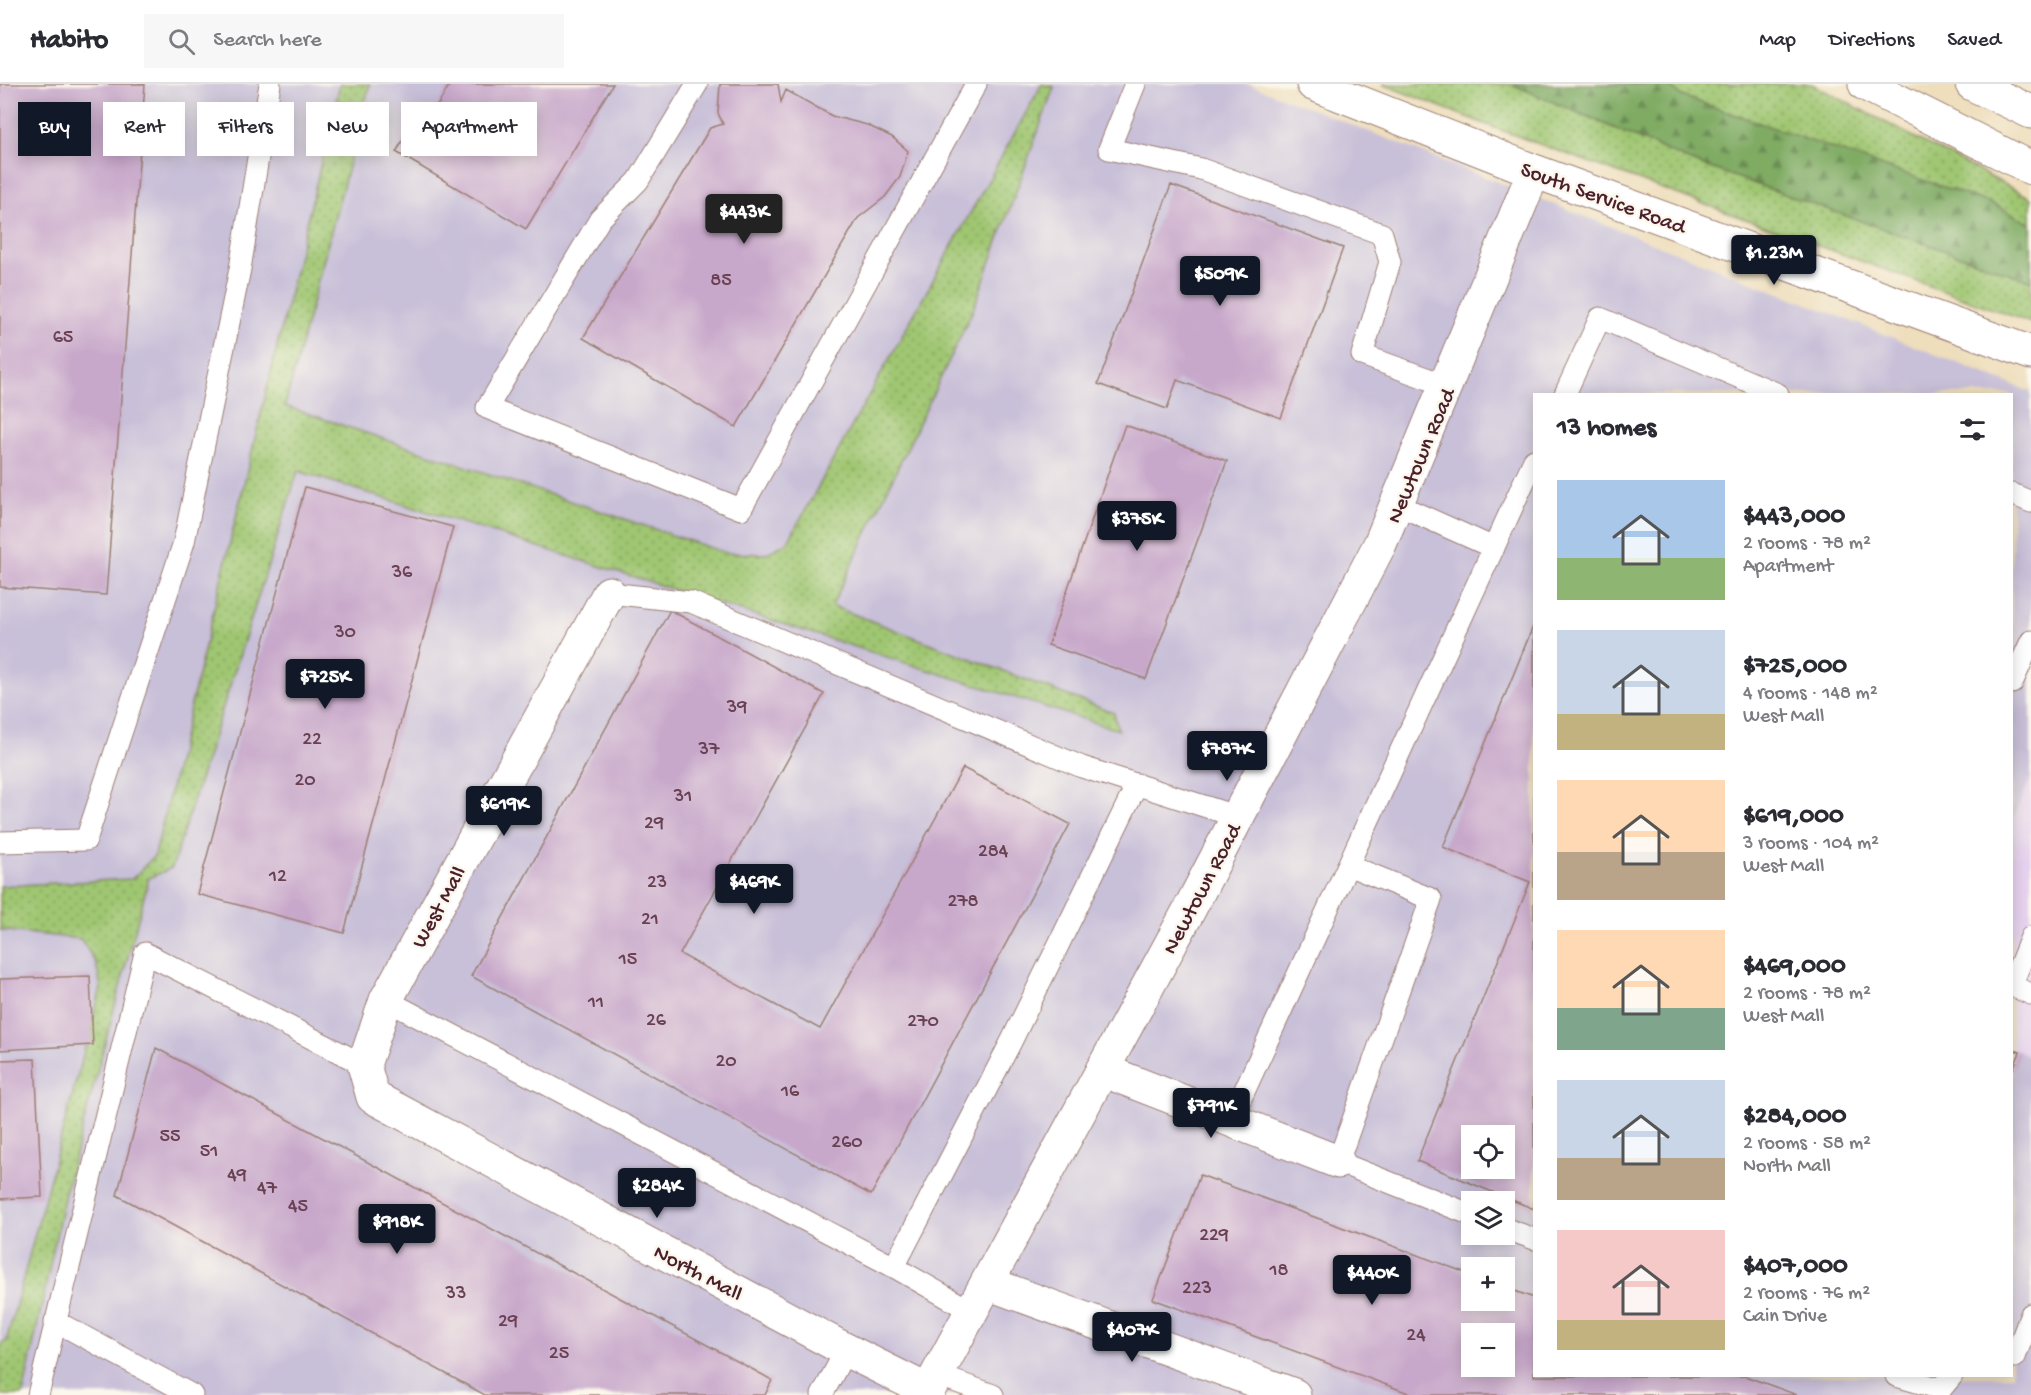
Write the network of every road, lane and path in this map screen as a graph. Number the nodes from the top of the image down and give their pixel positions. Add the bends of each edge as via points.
1 (270, 84) edge
2 (697, 84) edge
3 (976, 84) edge
4 (1135, 84) edge
5 (1313, 84) edge
6 (1865, 84) edge
7 (1972, 84) edge
8 (2031, 112) edge
9 (2031, 168) edge
10 (1534, 171) junction
11 (2031, 353) edge
12 (1448, 386) junction
13 (1564, 393) edge
14 (1776, 393) edge
15 (1533, 462) edge
16 (2013, 494) edge
17 (2031, 502) edge
18 (1398, 505) junction
19 (1494, 548) junction
20 (609, 593) joint
21 (2031, 641) edge
22 (2013, 681) edge
23 (1137, 784) junction
24 (1238, 817) junction
25 (0, 842) edge
26 (1348, 865) junction
27 (2031, 937) edge
28 (2013, 982) edge
29 (2013, 985) edge
30 (2031, 994) edge
31 (386, 1000) junction
32 (364, 1065) junction
33 (1102, 1070) junction
34 (1231, 1120) junction
35 (1338, 1162) junction
36 (1461, 1211) edge
37 (1515, 1231) edge
38 (1533, 1239) edge
39 (894, 1267) junction
40 (987, 1283) junction
41 (971, 1311) junction
42 (2031, 1314) edge
43 (56, 1321) junction
44 (846, 1350) junction
45 (2013, 1356) edge
46 (1899, 1377) edge
47 (1951, 1377) edge
48 (930, 1387) edge
49 (38, 1395) edge
50 (192, 1395) edge
51 (822, 1395) edge
52 (993, 1395) edge
53 (1294, 1395) edge

1 - 25 lane via 240,269 184,542 86,840
2 - 3 lane via 638,181 600,219 487,408 741,509
4 - 12 lane via 1109,149 1201,169 1382,234 1390,262 1362,355
5 - 10 main road, South Service Road
6 - 9 main road
7 - 8 main road
10 - 11 main road, South Service Road
10 - 12 main road, Newtown Road
12 - 18 main road, Newtown Road
13 - 14 lane via 1600,318
15 - 19 lane
16 - 17 lane
18 - 19 lane
18 - 24 main road, Newtown Road
19 - 26 lane
20 - 23 lane via 691,602 1082,766
20 - 31 main road, West Mall
21 - 22 lane
23 - 24 lane
23 - 39 lane via 1011,1042
24 - 33 main road, Newtown Road
26 - 34 lane
26 - 35 lane via 1431,899
27 - 28 lane
29 - 30 lane
31 - 32 main road, West Mall
31 - 39 lane
32 - 43 lane via 144,953
32 - 44 main road, North Mall via 374,1097
33 - 34 main road
33 - 40 main road, Newtown Road
34 - 35 main road
35 - 36 lane
37 - 38 lane
39 - 41 lane
40 - 41 main road, Newtown Road
40 - 53 main road
41 - 48 main road, Newtown Road
42 - 45 lane
43 - 49 lane
43 - 50 lane
44 - 48 main road, North Mall
44 - 51 lane
46 - 47 lane via 1941,1389
48 - 52 lane

